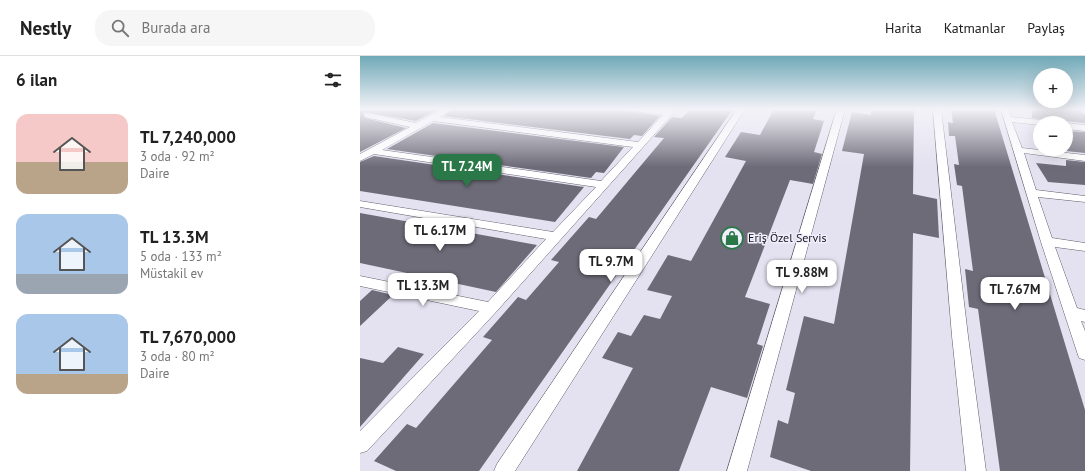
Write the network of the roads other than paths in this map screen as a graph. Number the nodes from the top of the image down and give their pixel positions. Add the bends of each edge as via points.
1 (414, 128) edge
2 (511, 128) edge
3 (655, 128) edge
4 (728, 128) edge
5 (835, 128) edge
6 (939, 128) edge
7 (1011, 128) edge
8 (640, 145) junction
9 (1019, 150) junction
10 (371, 151) junction
11 (360, 158) edge
12 (1085, 158) edge
13 (604, 184) junction
14 (1032, 193) junction
15 (1085, 199) edge
16 (360, 204) edge
17 (556, 237) junction
18 (1047, 242) junction
19 (1085, 247) edge
20 (360, 281) edge
21 (491, 308) junction
22 (1071, 313) junction
23 (1085, 316) edge
24 (1085, 353) edge
25 (360, 444) edge
26 (504, 471) edge
27 (738, 471) edge
28 (976, 471) edge

1 - 10 street
2 - 8 street
3 - 8 street
4 - 26 street
5 - 27 street
6 - 28 street
7 - 9 street
8 - 13 street
9 - 12 street
9 - 14 street
10 - 11 street
10 - 13 street
13 - 17 street
14 - 15 street
14 - 18 street
16 - 17 street
17 - 21 street
18 - 19 street
18 - 22 street
20 - 21 street
21 - 25 street
22 - 23 street
22 - 24 street

